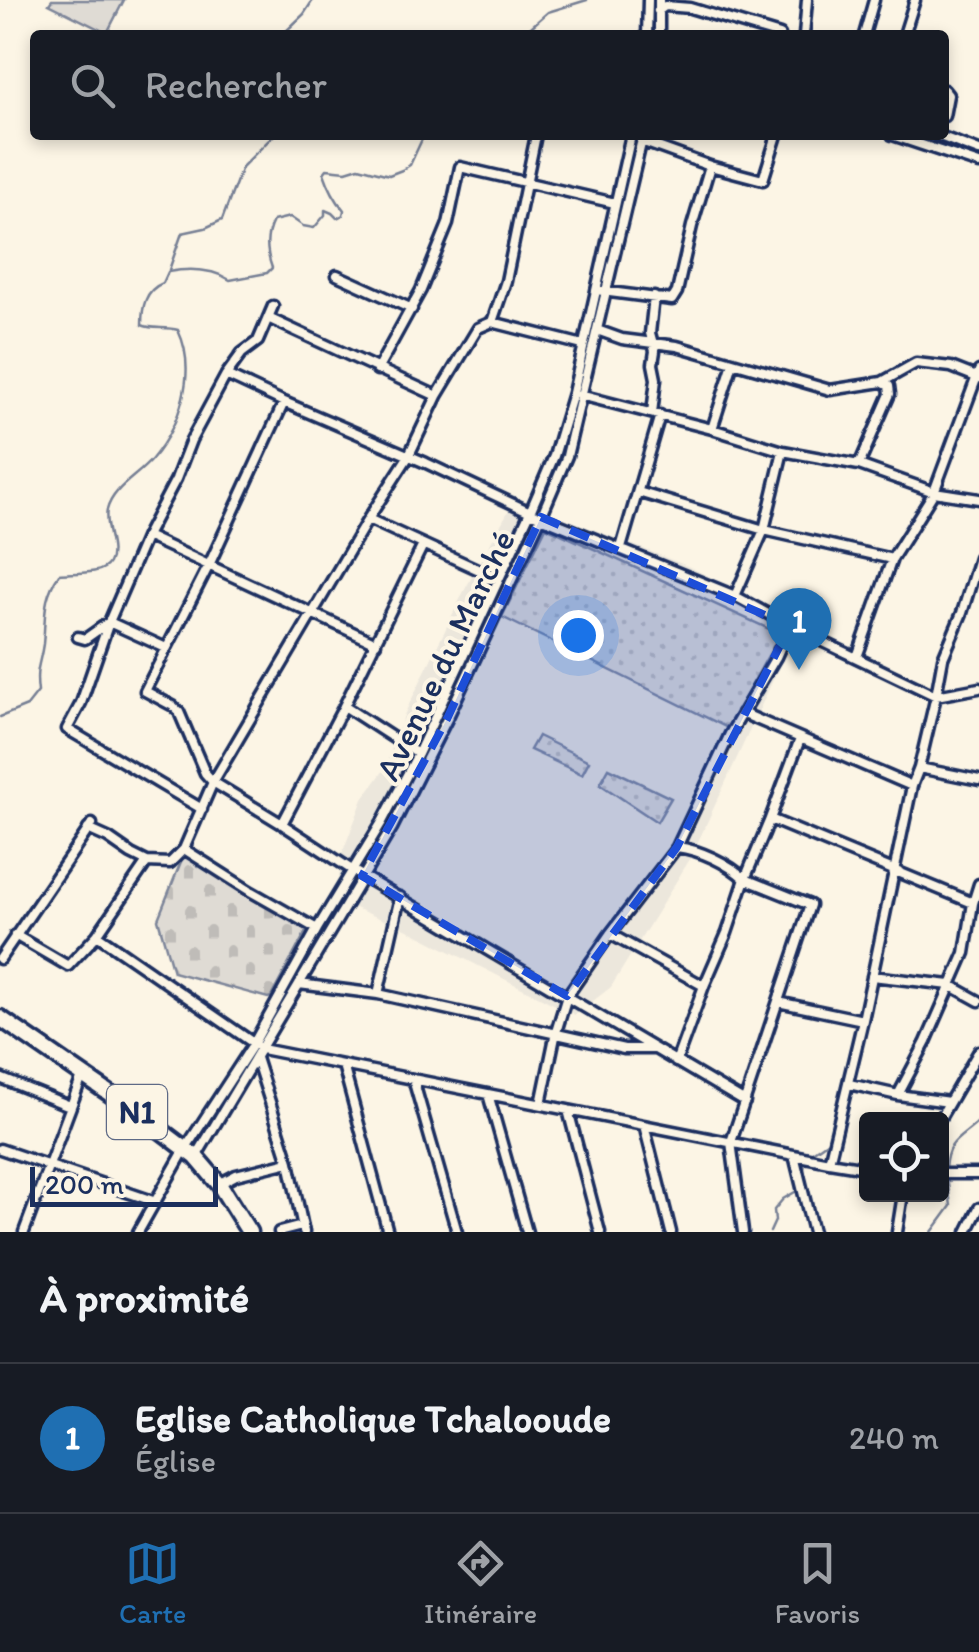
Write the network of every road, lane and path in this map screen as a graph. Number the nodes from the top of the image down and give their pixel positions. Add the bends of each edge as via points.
1 (648, 0) edge
2 (807, 0) edge
3 (874, 0) edge
4 (915, 0) edge
5 (663, 4) edge
6 (648, 30) edge
7 (660, 30) edge
8 (763, 30) edge
9 (804, 30) edge
10 (865, 30) edge
11 (906, 30) edge
12 (949, 139) edge
13 (535, 140) edge
14 (629, 140) edge
15 (642, 140) edge
16 (647, 140) edge
17 (776, 140) edge
18 (907, 140) edge
19 (979, 151) edge
20 (979, 164) edge
21 (710, 166) junction
22 (526, 181) junction
23 (615, 204) junction
24 (337, 276) dead end
25 (596, 290) junction
26 (606, 292) junction
27 (654, 297) junction
28 (272, 306) dead end
29 (412, 310) junction
30 (268, 318) junction
31 (492, 322) junction
32 (597, 330) junction
33 (652, 342) junction
34 (583, 345) junction
35 (732, 363) junction
36 (377, 370) junction
37 (226, 374) junction
38 (978, 375) edge
39 (882, 382) junction
40 (577, 394) junction
41 (437, 396) junction
42 (284, 402) junction
43 (656, 414) junction
44 (712, 429) junction
45 (784, 451) junction
46 (408, 456) junction
47 (859, 465) junction
48 (638, 492) junction
49 (934, 492) junction
50 (979, 499) edge
51 (530, 512) junction
52 (541, 517) junction
53 (368, 519) junction
54 (764, 530) junction
55 (146, 536) junction
56 (423, 545) junction
57 (621, 548) junction
58 (979, 558) edge
59 (892, 560) junction
60 (209, 566) junction
61 (977, 570) edge
62 (499, 579) junction
63 (736, 596) junction
64 (314, 614) junction
65 (108, 622) junction
66 (790, 626) junction
67 (78, 637) dead end
68 (376, 643) junction
69 (166, 648) junction
70 (857, 657) junction
71 (979, 688) edge
72 (936, 696) junction
73 (344, 706) junction
74 (742, 713) junction
75 (436, 714) junction
76 (448, 719) junction
77 (800, 738) junction
78 (418, 754) junction
79 (919, 768) junction
80 (979, 780) edge
81 (213, 782) junction
82 (912, 786) junction
83 (202, 809) junction
84 (770, 820) junction
85 (382, 822) junction
86 (282, 824) junction
87 (392, 828) junction
88 (677, 847) junction
89 (184, 849) junction
90 (147, 862) junction
91 (352, 870) junction
92 (893, 871) junction
93 (362, 876) junction
94 (745, 879) junction
95 (979, 888) edge
96 (400, 897) junction
97 (974, 903) junction
98 (317, 928) junction
99 (15, 934) junction
100 (97, 934) junction
101 (610, 934) junction
102 (0, 960) edge
103 (872, 976) junction
104 (300, 984) junction
105 (950, 985) junction
106 (704, 986) junction
107 (378, 994) junction
108 (568, 996) junction
109 (979, 1001) edge
110 (778, 1002) junction
111 (0, 1018) edge
112 (864, 1020) junction
113 (556, 1032) junction
114 (654, 1049) junction
115 (257, 1050) junction
116 (979, 1051) edge
117 (676, 1062) junction
118 (343, 1065) junction
119 (83, 1074) junction
120 (0, 1078) edge
121 (412, 1079) junction
122 (849, 1084) junction
123 (488, 1094) junction
124 (898, 1094) junction
125 (744, 1102) junction
126 (950, 1102) junction
127 (540, 1104) junction
128 (70, 1106) junction
129 (568, 1110) junction
130 (944, 1112) edge
131 (644, 1126) junction
132 (731, 1142) junction
133 (0, 1150) edge
134 (191, 1153) junction
135 (794, 1156) junction
136 (289, 1162) junction
137 (829, 1162) junction
138 (50, 1166) junction
139 (859, 1167) edge
140 (949, 1174) edge
141 (979, 1174) edge
142 (219, 1184) junction
143 (156, 1202) junction
144 (903, 1202) edge
145 (979, 1208) edge
146 (303, 1229) edge
147 (24, 1232) edge
148 (138, 1232) edge
149 (249, 1232) edge
150 (278, 1232) edge
151 (388, 1232) edge
152 (457, 1232) edge
153 (526, 1232) edge
154 (600, 1232) edge
155 (671, 1232) edge
156 (743, 1232) edge
157 (814, 1232) edge
158 (897, 1232) edge
159 (968, 1232) edge

1 - 6 street
2 - 9 street
3 - 10 street
4 - 11 street
5 - 7 street
5 - 8 street
12 - 19 street
13 - 22 street
14 - 23 street, Avenue du Marché
15 - 26 street, Avenue du Marché
16 - 21 street
17 - 21 street via 764,180
18 - 20 street
21 - 27 street via 677,292 672,300
22 - 23 street
22 - 29 street via 460,167 448,224
22 - 31 street
23 - 25 street, Avenue du Marché
24 - 29 street
25 - 26 street
25 - 34 street, Avenue du Marché
26 - 27 street
26 - 32 street, Avenue du Marché
27 - 33 street
28 - 30 street
29 - 36 street
30 - 36 street
30 - 37 street via 258,340
31 - 34 street
31 - 41 street via 478,328
32 - 33 street
32 - 40 street, Avenue du Marché
33 - 35 street
33 - 43 street
34 - 40 street, Avenue du Marché
35 - 39 street via 830,390
35 - 44 street
36 - 41 street
37 - 42 street
37 - 55 street
38 - 39 street via 916,362
38 - 49 street
39 - 47 street via 890,394
40 - 43 street
40 - 51 street, Avenue du Marché
40 - 52 street, Avenue du Marché via 566,456
41 - 46 street
42 - 46 street
42 - 60 street
43 - 44 street
43 - 48 street
44 - 45 street
45 - 47 street
45 - 54 street
46 - 51 street
46 - 53 street
47 - 49 street
48 - 54 street
48 - 57 street
49 - 50 street
49 - 59 street
51 - 52 street
51 - 62 street, Avenue du Marché
52 - 57 street
52 - 76 street, Avenue du Marché
53 - 56 street
53 - 64 street
54 - 59 street
54 - 63 street
55 - 60 street
55 - 65 street
56 - 62 street
56 - 68 street
57 - 63 street
58 - 61 street
59 - 70 street
60 - 64 street
60 - 69 street
61 - 72 street via 943,658
62 - 75 street, Avenue du Marché
63 - 66 street
64 - 68 street
64 - 81 street
65 - 67 street
65 - 69 street
65 - 83 street via 67,730
66 - 70 street
66 - 74 street
68 - 73 street
69 - 81 street via 145,691 174,706
70 - 72 street
71 - 72 street
72 - 79 street
73 - 78 street
73 - 86 street
74 - 77 street
74 - 88 street
75 - 76 street
75 - 78 street, Avenue du Marché
76 - 87 street, Avenue du Marché
77 - 82 street
77 - 84 street
78 - 85 street, Avenue du Marché
79 - 80 street
79 - 82 street
81 - 83 street
81 - 86 street
82 - 92 street
83 - 89 street
84 - 92 street
84 - 94 street
85 - 87 street
85 - 91 street, Avenue du Marché
86 - 91 street
87 - 93 street, Avenue du Marché
88 - 94 street
88 - 101 street
89 - 90 street via 170,864
89 - 98 street
90 - 99 street via 90,826
90 - 100 street
91 - 93 street
91 - 98 street, Avenue du Marché
92 - 97 street
92 - 103 street
93 - 96 street
93 - 104 street, Avenue du Marché
94 - 106 street
94 - 110 street via 810,905
95 - 97 street
96 - 107 street
96 - 108 street
97 - 105 street via 965,954
98 - 115 street, Avenue du Marché
99 - 100 street via 68,966
99 - 102 street
100 - 115 street
101 - 106 street
101 - 108 street
103 - 105 street
103 - 112 street
104 - 107 street
104 - 115 street, Avenue du Marché
105 - 109 street
105 - 124 street
106 - 117 street
107 - 113 street
108 - 113 street
108 - 114 street
110 - 112 street
110 - 125 street
111 - 119 highway, N1
112 - 122 street
113 - 114 street via 624,1049
113 - 127 street
114 - 117 street
115 - 118 street
115 - 134 street, Avenue du Marché
115 - 134 street, Avenue du Marché
115 - 136 street
116 - 126 street
117 - 125 street
118 - 121 street
118 - 151 street
119 - 128 street
119 - 134 highway, N1
120 - 128 street
121 - 123 street
121 - 152 street
122 - 124 street
122 - 137 street
123 - 127 street
123 - 153 street
124 - 126 street
125 - 132 street
126 - 130 street
127 - 129 street
128 - 138 street
129 - 131 street
129 - 154 street
131 - 132 street
131 - 155 street
132 - 135 street
132 - 156 street
133 - 138 street
134 - 142 highway, N1
134 - 143 street
135 - 137 street
135 - 157 street
136 - 142 street
136 - 146 street
137 - 139 street
138 - 143 street
138 - 147 street
140 - 141 street
142 - 149 highway, N1
143 - 148 street
144 - 158 street
145 - 159 street
146 - 150 street

